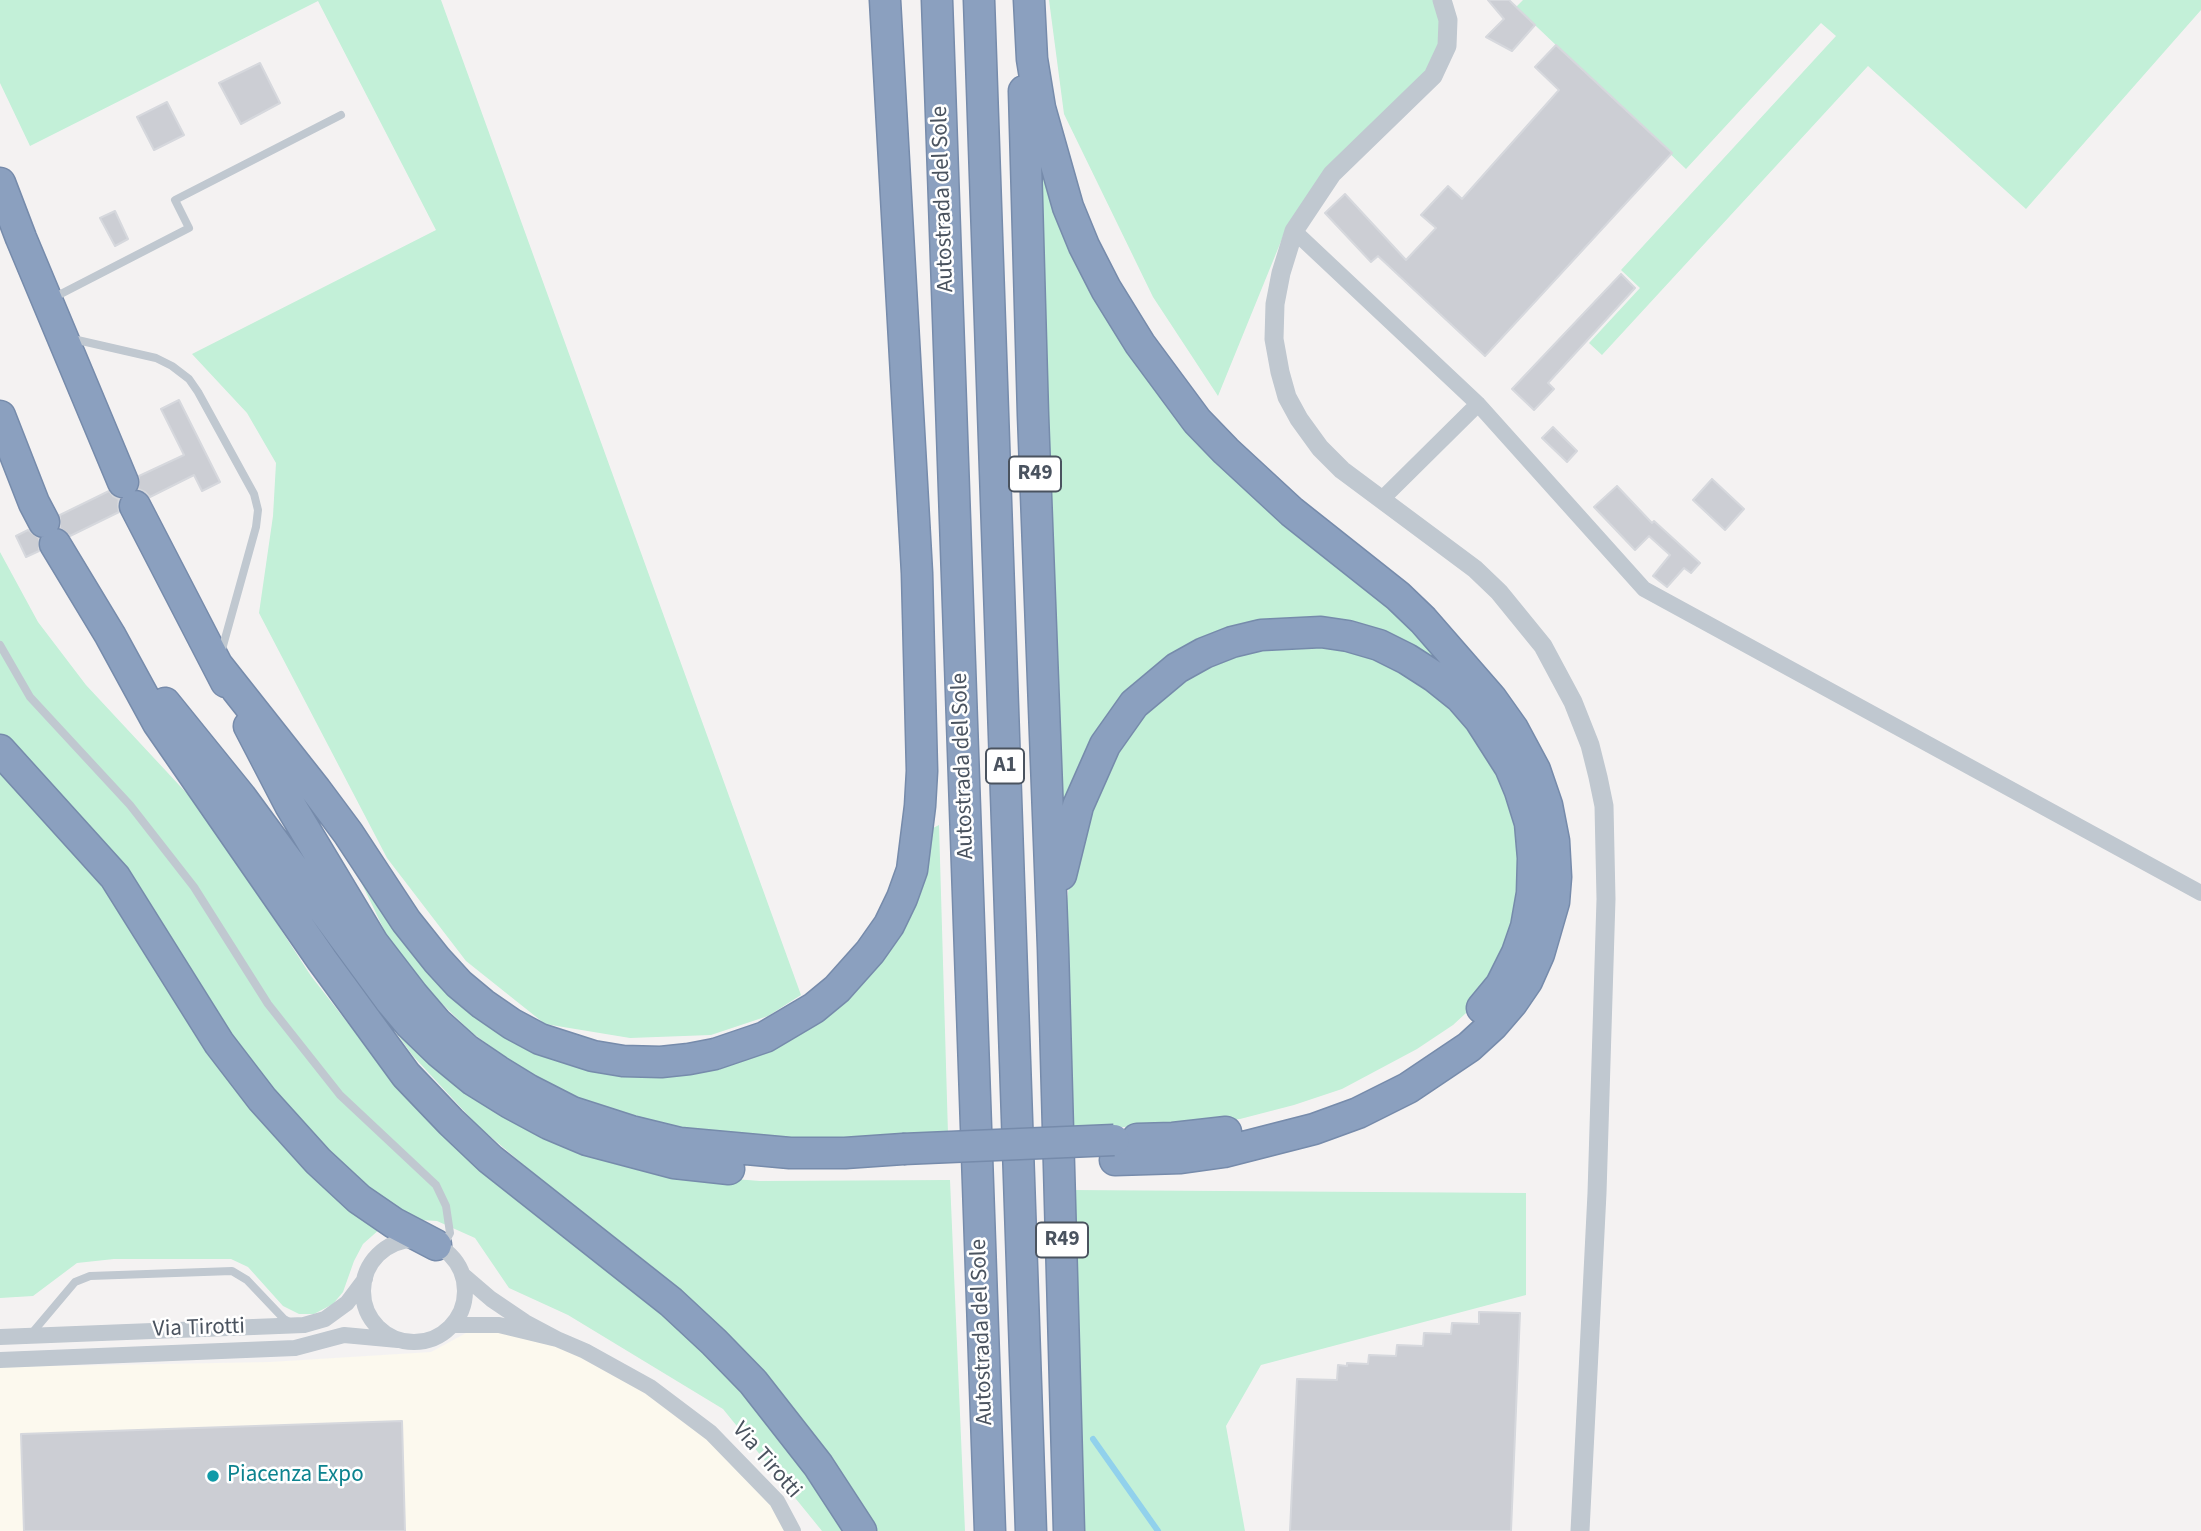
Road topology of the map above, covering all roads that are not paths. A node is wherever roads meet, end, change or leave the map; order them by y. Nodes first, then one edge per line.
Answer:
1 (885, 0) edge
2 (937, 0) edge
3 (979, 0) edge
4 (1022, 0) edge
5 (1029, 0) edge
6 (1442, 0) edge
7 (341, 115) dead end
8 (0, 183) edge
9 (1294, 231) junction
10 (47, 301) junction
11 (62, 336) junction
12 (1478, 404) junction
13 (0, 416) edge
14 (1382, 499) junction
15 (110, 635) junction
16 (0, 645) edge
17 (218, 666) junction
18 (0, 750) edge
19 (2201, 893) edge
20 (1053, 948) junction
21 (1114, 1150) junction
22 (905, 1159) junction
23 (439, 1247) junction
24 (463, 1275) junction
25 (365, 1279) junction
26 (304, 1325) junction
27 (453, 1325) junction
28 (21, 1336) junction
29 (0, 1337) edge
30 (557, 1339) junction
31 (398, 1340) junction
32 (0, 1360) edge
33 (793, 1531) edge
34 (861, 1531) edge
35 (990, 1531) edge
36 (1031, 1531) edge
37 (1069, 1531) edge
38 (1580, 1531) edge

1 - 17 highway
2 - 35 highway, Autostrada del Sole / A1
3 - 36 highway, Autostrada del Sole / A1
4 - 20 highway, R49
5 - 21 highway
6 - 9 street
7 - 10 lane
8 - 10 highway
9 - 12 street
9 - 14 street
10 - 11 highway
11 - 17 highway
11 - 17 lane
12 - 14 street
12 - 19 street
13 - 15 highway
14 - 38 street
15 - 22 highway
15 - 34 highway
16 - 23 lane
17 - 22 highway
18 - 23 highway
20 - 21 highway
20 - 37 highway, R49
21 - 22 highway, bridge
23 - 24 street
23 - 25 street
24 - 27 street
24 - 30 street, Via Tirotti
25 - 26 street, Via Tirotti
25 - 31 street
26 - 28 street, Via Tirotti
26 - 28 lane
27 - 30 street, Via Tirotti
27 - 31 street
28 - 29 street, Via Tirotti
30 - 33 street, Via Tirotti
31 - 32 street, Via Tirotti

